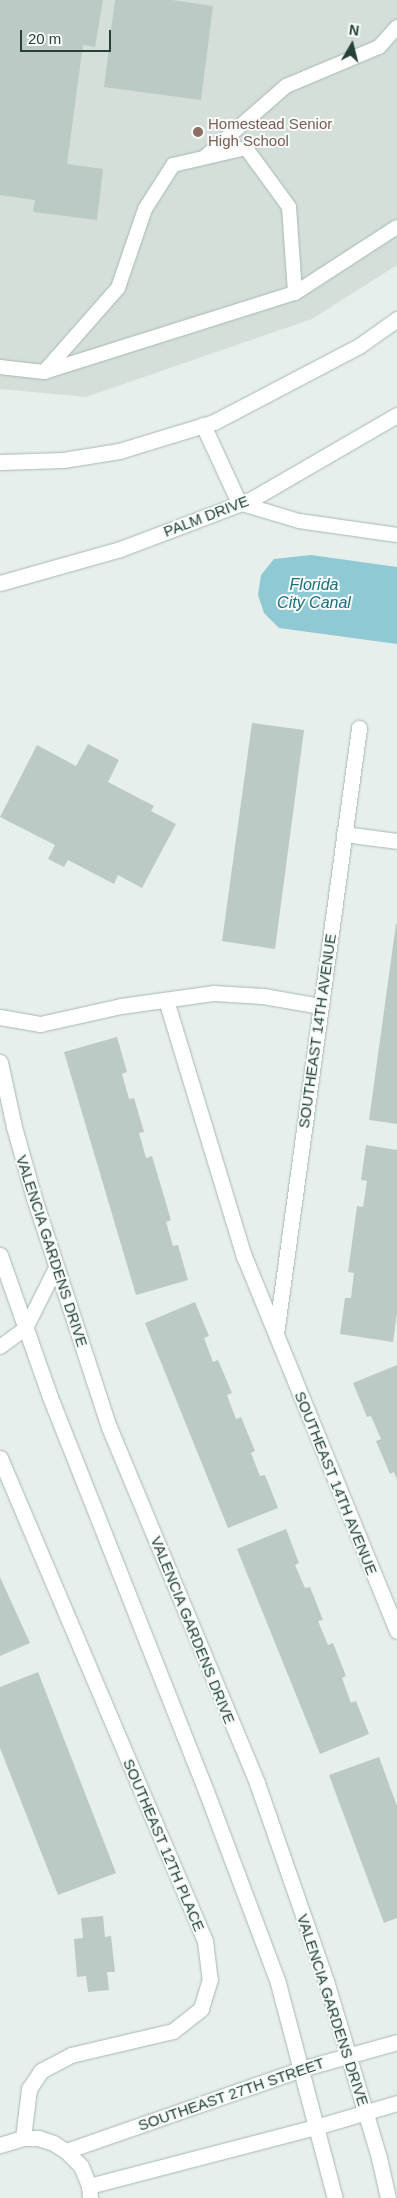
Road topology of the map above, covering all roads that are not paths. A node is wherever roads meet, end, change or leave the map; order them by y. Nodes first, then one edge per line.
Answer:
1 (397, 27) edge
2 (206, 157) junction
3 (397, 226) edge
4 (295, 293) junction
5 (397, 319) edge
6 (0, 367) edge
7 (44, 372) junction
8 (397, 415) edge
9 (203, 425) junction
10 (0, 462) edge
11 (239, 503) junction
12 (397, 535) edge
13 (0, 583) edge
14 (359, 728) dead end
15 (344, 834) junction
16 (397, 841) edge
17 (166, 1000) junction
18 (321, 1006) junction
19 (0, 1017) edge
20 (0, 1062) edge
21 (0, 1255) edge
22 (56, 1268) junction
23 (26, 1328) junction
24 (276, 1334) junction
25 (0, 1347) edge
26 (0, 1458) edge
27 (397, 1632) edge
28 (397, 2042) edge
29 (348, 2055) junction
30 (301, 2069) junction
31 (397, 2103) edge
32 (365, 2112) junction
33 (316, 2127) junction
34 (23, 2138) junction
35 (0, 2145) edge
36 (66, 2151) junction
37 (89, 2192) edge
38 (335, 2198) edge
39 (388, 2198) edge

1 - 2 lane
2 - 4 lane
2 - 7 lane
3 - 4 lane
4 - 7 lane
5 - 9 street
6 - 7 lane
8 - 11 street, PALM DRIVE
9 - 10 street
9 - 11 street
11 - 12 lane
11 - 13 street, PALM DRIVE
14 - 15 street, SOUTHEAST 14TH AVENUE
15 - 16 street
15 - 18 street, SOUTHEAST 14TH AVENUE
17 - 18 street
17 - 19 street
17 - 24 street, SOUTHEAST 14TH AVENUE
18 - 24 street, SOUTHEAST 14TH AVENUE
20 - 22 street, VALENCIA GARDENS DRIVE
21 - 23 street
22 - 23 lane
22 - 29 street, VALENCIA GARDENS DRIVE
23 - 25 lane
23 - 30 street
24 - 27 street, SOUTHEAST 14TH AVENUE
26 - 34 street, SOUTHEAST 12TH PLACE
28 - 29 street, SOUTHEAST 27TH STREET
29 - 30 street, SOUTHEAST 27TH STREET
29 - 32 street, VALENCIA GARDENS DRIVE
30 - 33 street
30 - 36 street, SOUTHEAST 27TH STREET
31 - 32 street
32 - 33 street
32 - 39 street, VALENCIA GARDENS DRIVE
33 - 37 street
33 - 38 street
34 - 35 street
34 - 36 street
36 - 37 street

